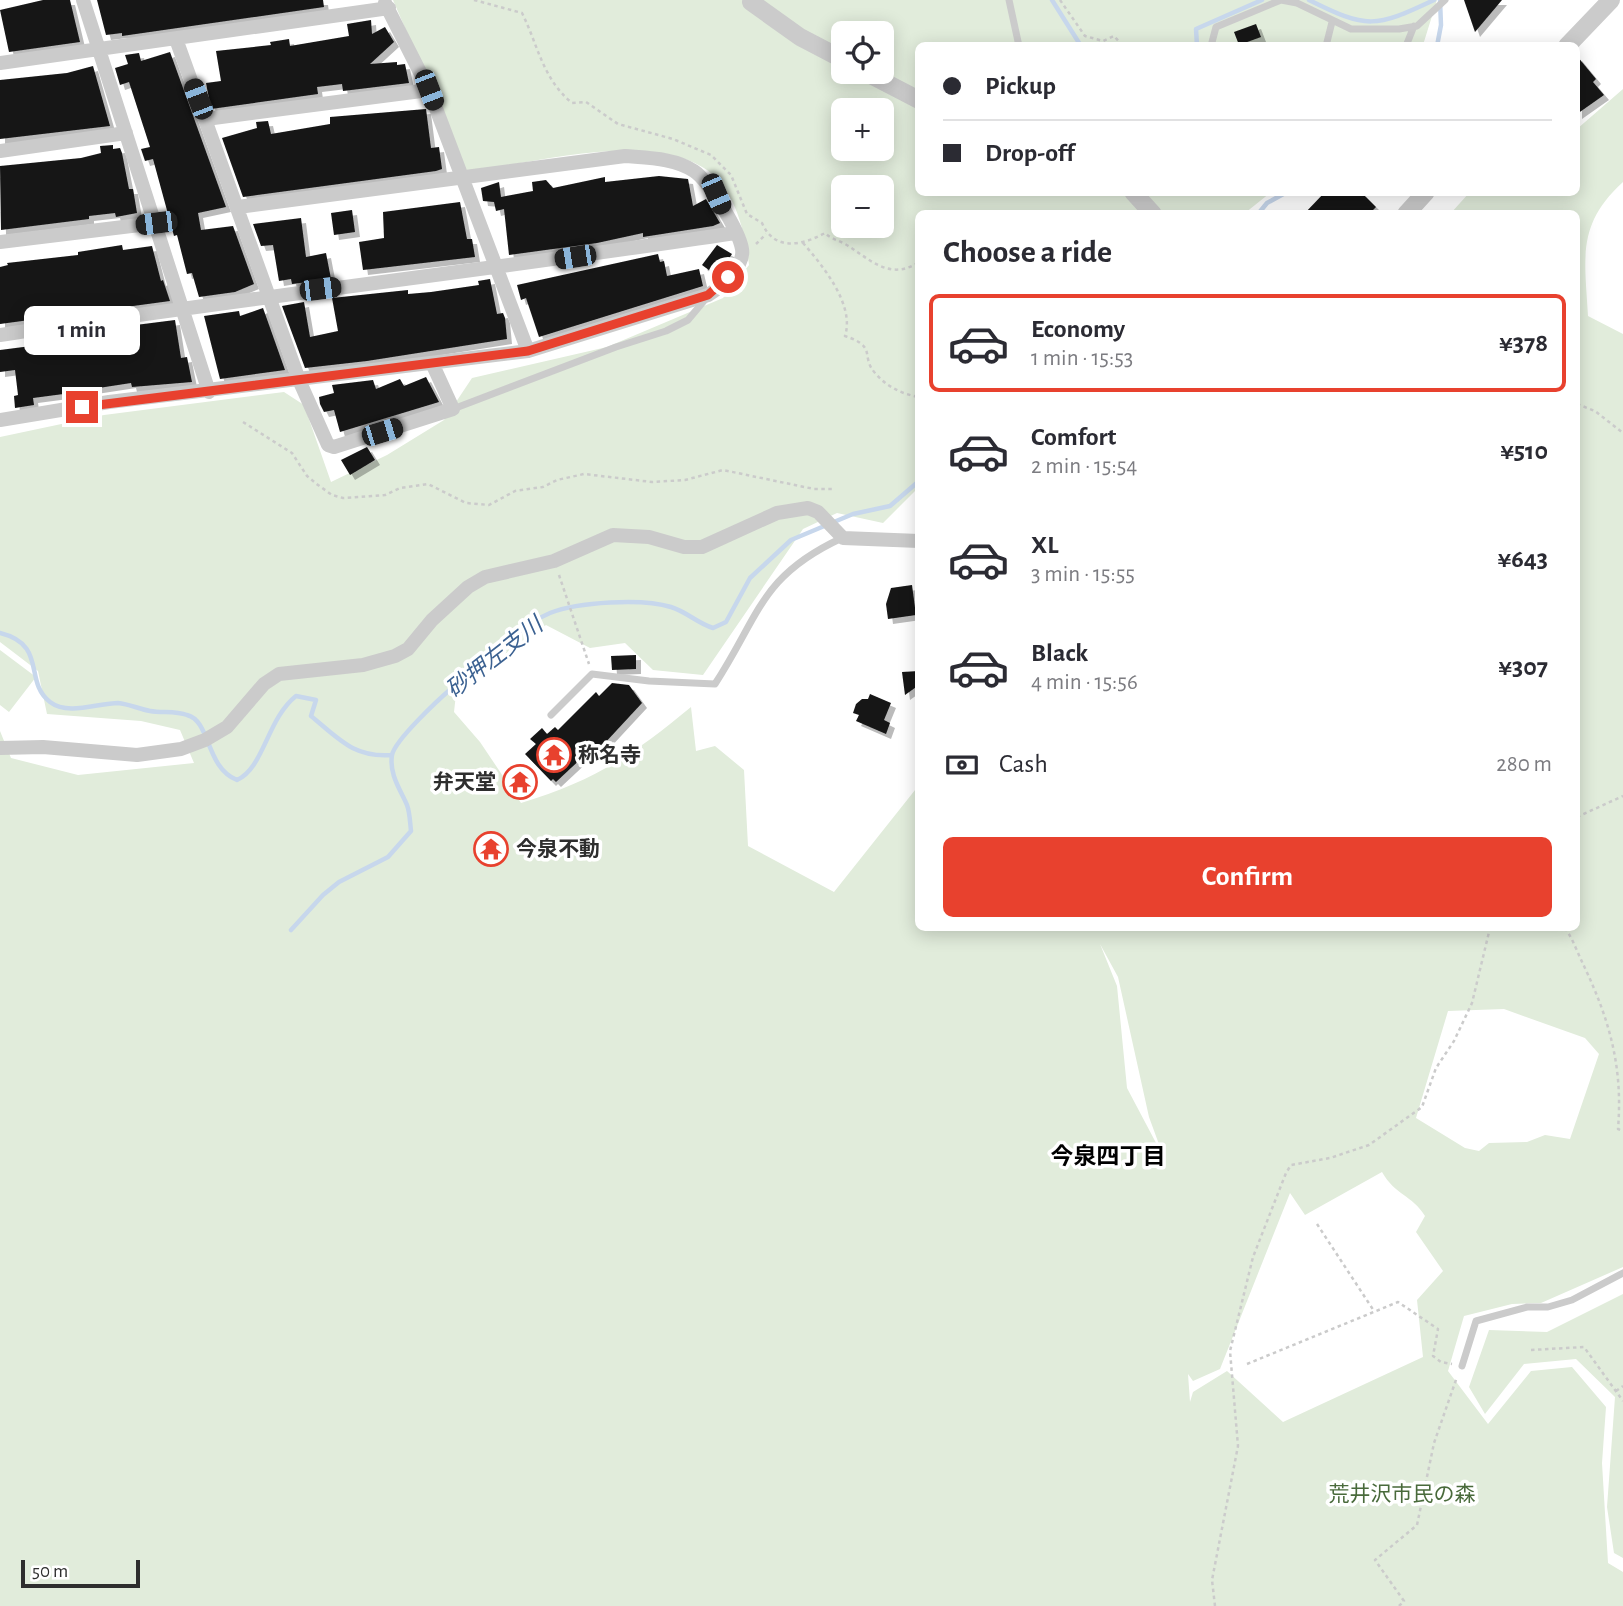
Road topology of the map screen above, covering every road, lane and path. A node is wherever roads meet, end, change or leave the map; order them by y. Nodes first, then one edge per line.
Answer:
1 (83, 0) edge
2 (1009, 0) edge
3 (1060, 0) edge
4 (1445, 0) edge
5 (1611, 0) edge
6 (751, 2) edge
7 (386, 4) edge
8 (1332, 22) junction
9 (1414, 26) junction
10 (176, 40) junction
11 (1018, 42) edge
12 (1119, 42) edge
13 (1212, 42) edge
14 (1326, 42) edge
15 (1408, 42) edge
16 (1571, 42) edge
17 (100, 50) junction
18 (831, 53) edge
19 (0, 63) edge
20 (888, 84) edge
21 (429, 90) junction
22 (915, 98) edge
23 (206, 119) junction
24 (126, 133) junction
25 (0, 151) edge
26 (462, 178) junction
27 (1137, 196) edge
28 (1422, 196) edge
29 (239, 207) junction
30 (1149, 210) edge
31 (1410, 210) edge
32 (156, 223) junction
33 (735, 233) junction
34 (0, 242) edge
35 (803, 243) dead end
36 (495, 269) junction
37 (270, 295) junction
38 (708, 295) junction
39 (182, 307) junction
40 (0, 335) edge
41 (528, 351) junction
42 (432, 363) junction
43 (299, 380) junction
44 (209, 392) junction
45 (915, 396) edge
46 (1580, 405) edge
47 (453, 409) junction
48 (0, 420) edge
49 (243, 422) dead end
50 (1623, 433) edge
51 (835, 489) dead end
52 (843, 538) junction
53 (915, 541) edge
54 (554, 561) junction
55 (592, 674) junction
56 (551, 715) dead end
57 (0, 748) edge
58 (1623, 796) edge
59 (1580, 816) edge
60 (1489, 931) edge
61 (1566, 931) edge
62 (1623, 1131) edge
63 (1317, 1224) dead end
64 (1623, 1273) edge
65 (1374, 1311) junction
66 (1531, 1350) dead end
67 (1247, 1364) dead end
68 (1462, 1366) junction
69 (1623, 1386) edge
70 (1616, 1391) junction
71 (1623, 1401) edge
72 (1215, 1606) edge
73 (1399, 1606) edge

1 - 17 street
2 - 11 lane
3 - 12 path
4 - 9 lane
5 - 16 street
6 - 18 street
7 - 10 street
7 - 21 street
8 - 9 lane
8 - 13 lane
8 - 14 lane
9 - 15 lane
10 - 17 street
10 - 23 street
17 - 19 street
17 - 24 street
20 - 22 street
21 - 23 street
21 - 26 street
23 - 29 street
24 - 25 street
24 - 32 street
26 - 29 street
26 - 33 street
26 - 36 street
27 - 30 street
28 - 31 street
29 - 37 street
32 - 34 street
32 - 39 street
33 - 36 street
33 - 38 street
35 - 45 path
36 - 37 street
36 - 41 street
37 - 39 street
37 - 43 street
38 - 41 street
38 - 47 lane
39 - 40 street
39 - 44 street
41 - 42 street
42 - 43 street
42 - 47 street
43 - 44 street
43 - 47 street
44 - 48 street
46 - 50 path
49 - 51 path
52 - 53 street
52 - 54 street
52 - 55 lane
54 - 55 path
54 - 57 street
55 - 56 lane
58 - 59 path
60 - 72 path
61 - 62 path
63 - 65 path
64 - 68 lane
65 - 67 path
65 - 68 path
66 - 70 path
68 - 73 path
69 - 70 path
70 - 71 path

